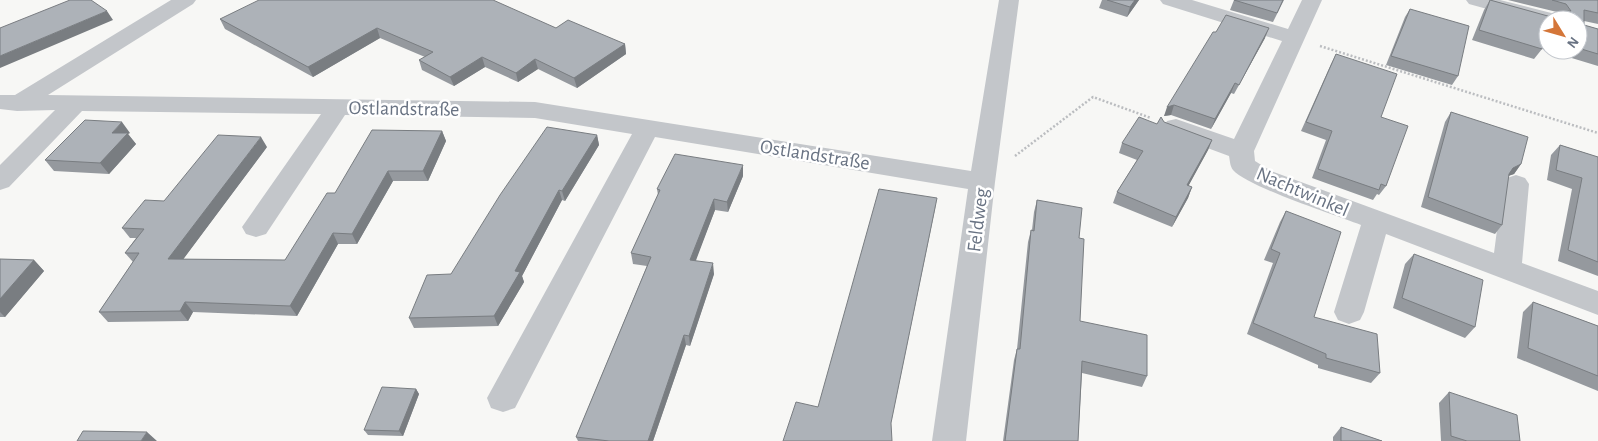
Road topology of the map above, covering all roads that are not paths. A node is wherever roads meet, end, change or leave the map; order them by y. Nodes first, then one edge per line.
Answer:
1 (186, 0) edge
2 (1008, 0) edge
3 (1170, 0) edge
4 (1312, 0) edge
5 (1476, 0) edge
6 (1538, 17) edge
7 (1294, 38) junction
8 (8, 103) edge
9 (75, 104) junction
10 (338, 107) junction
11 (1170, 125) edge
12 (648, 127) junction
13 (1241, 150) junction
14 (0, 181) edge
15 (982, 182) junction
16 (1516, 184) dead end
17 (1376, 221) junction
18 (256, 227) dead end
19 (1507, 270) junction
20 (1598, 303) edge
21 (1349, 312) dead end
22 (503, 398) dead end
23 (949, 441) edge

1 - 8 street, Ostlandstraße
2 - 15 street, Feldweg
3 - 7 street
4 - 7 street, Nachtwinkel
5 - 6 street
7 - 13 street, Nachtwinkel
8 - 9 street, Ostlandstraße
9 - 10 street, Ostlandstraße
9 - 14 street
10 - 12 street, Ostlandstraße
10 - 18 street, Ostlandstraße
11 - 13 street, Nachtwinkel
12 - 15 street, Ostlandstraße
12 - 22 street
13 - 17 street, Nachtwinkel
15 - 23 street, Feldweg
16 - 19 street
17 - 19 street, Nachtwinkel
17 - 21 street
19 - 20 street, Nachtwinkel

